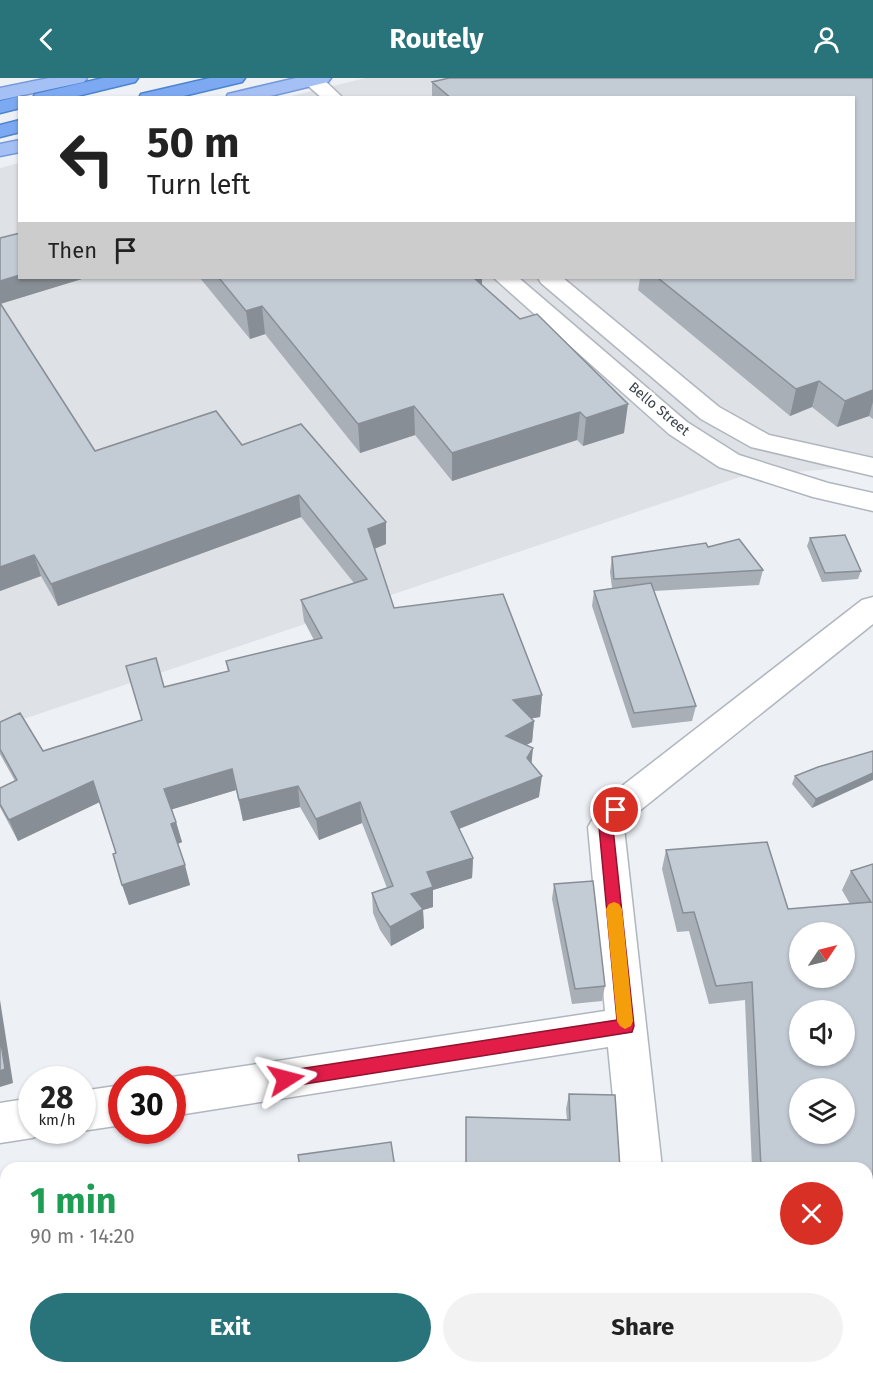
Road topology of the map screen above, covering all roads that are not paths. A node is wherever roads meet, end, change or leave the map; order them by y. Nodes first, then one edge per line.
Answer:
1 (77, 78) edge
2 (128, 78) edge
3 (235, 78) edge
4 (317, 79) edge
5 (294, 92) edge
6 (0, 94) edge
7 (51, 96) edge
8 (157, 96) edge
9 (255, 96) edge
10 (332, 96) edge
11 (18, 102) edge
12 (0, 107) edge
13 (18, 126) edge
14 (0, 131) edge
15 (18, 146) edge
16 (0, 150) edge
17 (507, 279) edge
18 (550, 279) edge
19 (873, 467) edge
20 (873, 502) edge
21 (873, 608) edge
22 (626, 1026) junction
23 (186, 1095) edge
24 (18, 1120) edge
25 (0, 1123) edge
26 (640, 1162) edge

1 - 6 main road
2 - 7 highway
3 - 8 highway
4 - 5 main road
4 - 10 street
5 - 9 main road
11 - 12 highway
13 - 14 highway
15 - 16 main road
17 - 20 street, Bello Street
18 - 19 street, Bello Street
21 - 22 street
22 - 23 street
22 - 26 street
24 - 25 street

